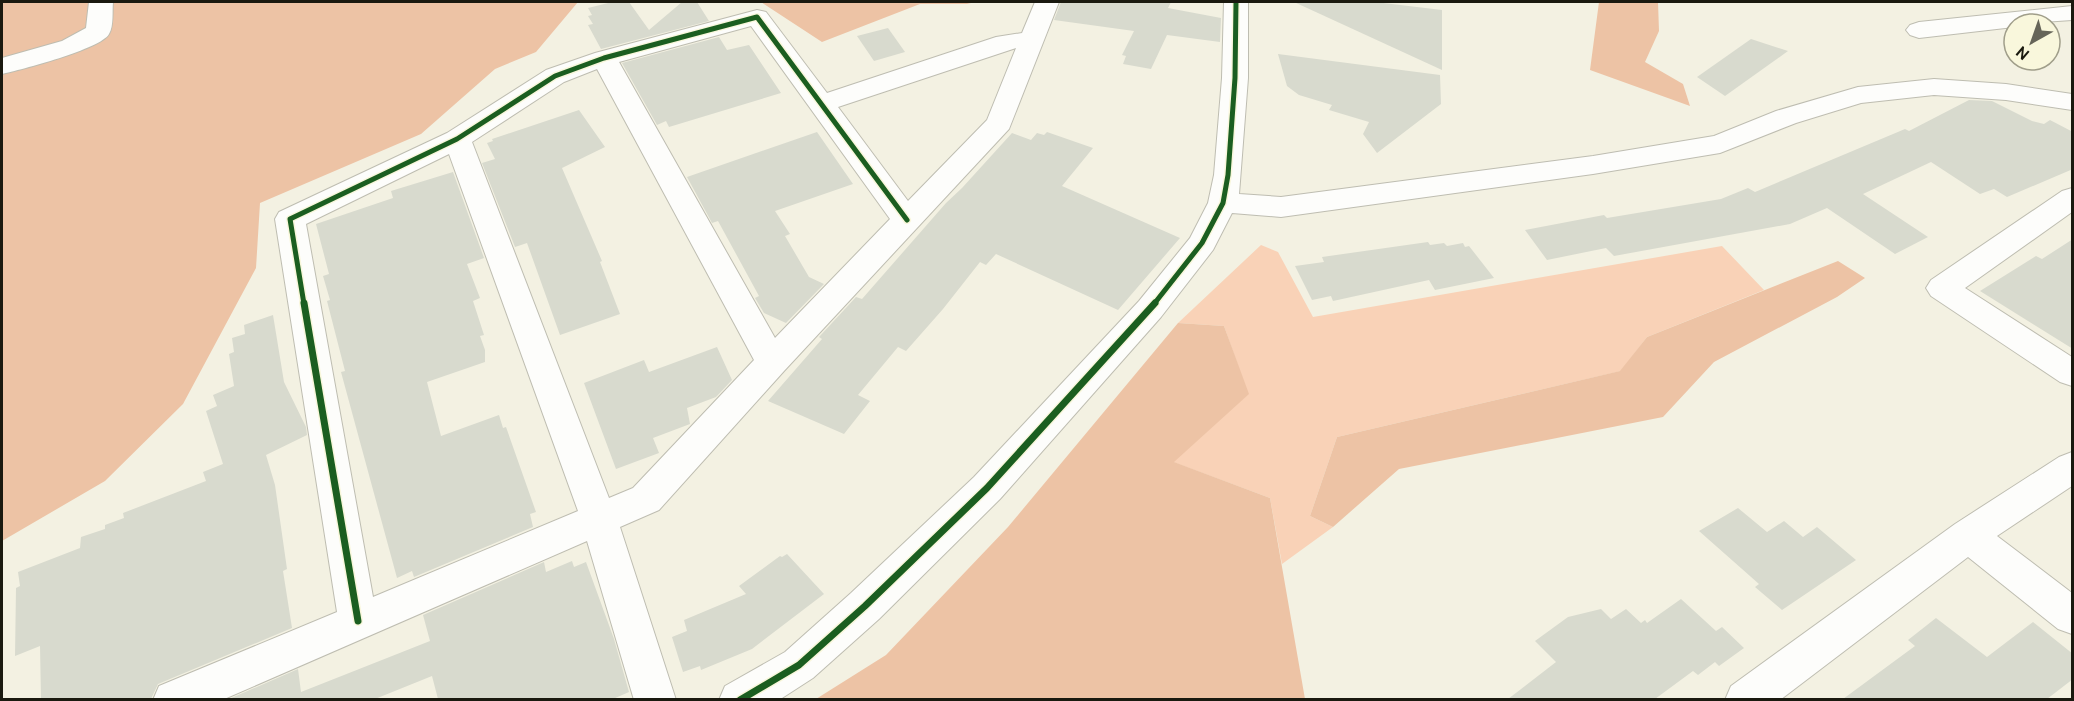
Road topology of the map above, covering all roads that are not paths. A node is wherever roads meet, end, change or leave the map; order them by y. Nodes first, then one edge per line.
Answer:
1 (101, 2) edge
2 (1047, 2) edge
3 (1236, 2) edge
4 (2073, 13) edge
5 (1919, 30) dead end
6 (1033, 39) junction
7 (604, 58) junction
8 (2, 66) edge
9 (2073, 102) edge
10 (821, 104) junction
11 (457, 139) junction
12 (2073, 198) edge
13 (1223, 203) junction
14 (907, 220) junction
15 (772, 362) junction
16 (2073, 374) edge
17 (2073, 467) edge
18 (599, 519) junction
19 (1968, 535) junction
20 (2073, 616) edge
21 (358, 621) junction
22 (174, 699) edge
23 (655, 699) edge
24 (740, 699) edge
25 (1746, 699) edge

1 - 8 street
2 - 6 street
3 - 13 street
4 - 5 street
6 - 10 street
6 - 14 street
7 - 10 street
7 - 11 street
7 - 15 street
9 - 13 street
10 - 14 street
11 - 18 street
11 - 21 street
12 - 16 street
13 - 24 street
14 - 15 street
15 - 18 street
17 - 19 street
18 - 21 street
18 - 23 street
19 - 20 street
19 - 25 street
21 - 22 street

